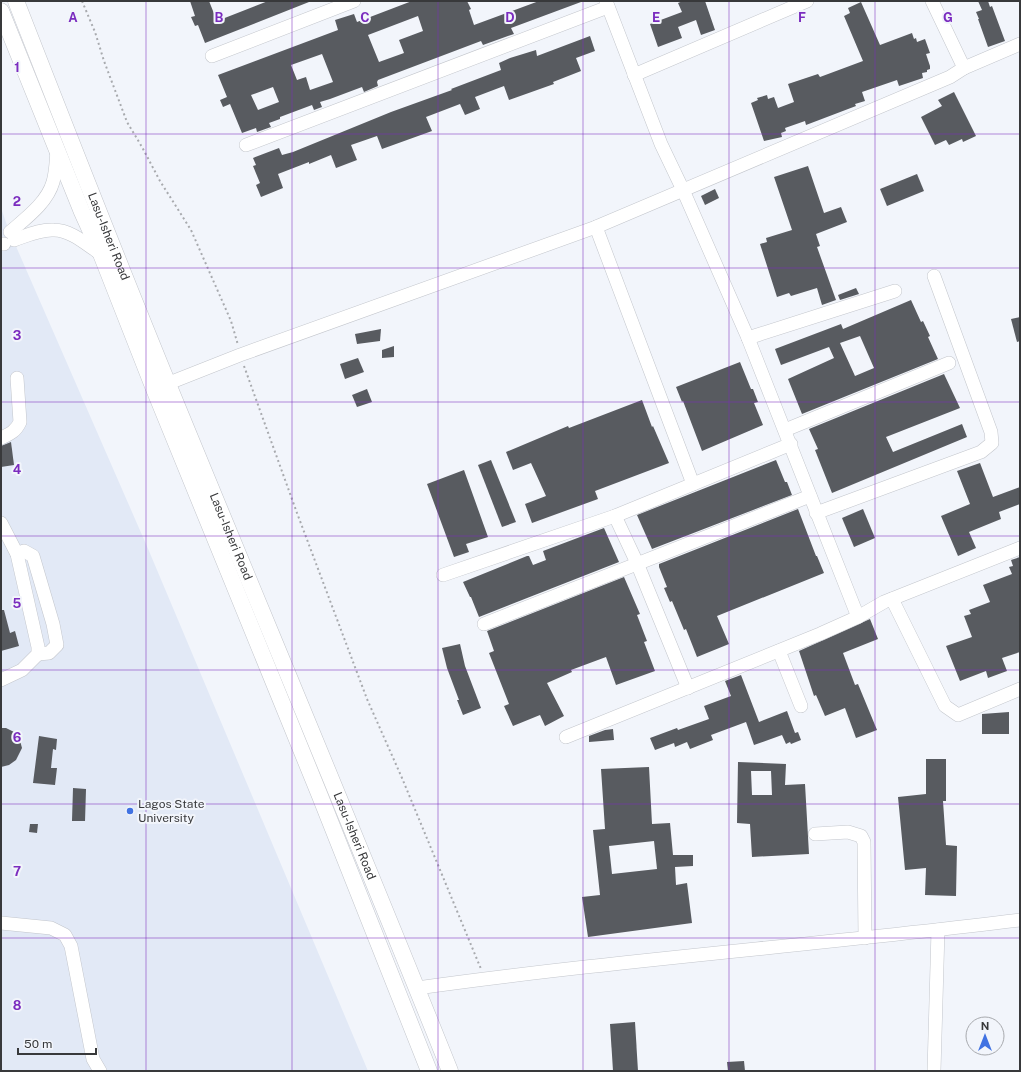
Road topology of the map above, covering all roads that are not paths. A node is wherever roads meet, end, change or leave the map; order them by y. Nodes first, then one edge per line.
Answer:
1 (16, 1) edge
2 (354, 1) edge
3 (807, 1) edge
4 (932, 1) edge
5 (607, 4) edge
6 (1, 11) edge
7 (1020, 44) edge
8 (212, 56) dead end
9 (964, 68) junction
10 (634, 75) junction
11 (246, 145) dead end
12 (57, 151) junction
13 (683, 190) junction
14 (596, 226) junction
15 (7, 240) edge
16 (101, 254) junction
17 (934, 276) dead end
18 (895, 291) dead end
19 (748, 338) junction
20 (949, 363) dead end
21 (17, 378) dead end
22 (161, 386) junction
23 (785, 430) junction
24 (1, 438) edge
25 (791, 444) junction
26 (693, 484) junction
27 (810, 496) junction
28 (816, 513) junction
29 (615, 516) junction
30 (1, 523) edge
31 (1020, 548) edge
32 (16, 554) junction
33 (637, 563) junction
34 (443, 575) dead end
35 (892, 599) junction
36 (858, 617) junction
37 (484, 624) dead end
38 (779, 651) junction
39 (38, 654) junction
40 (1, 680) edge
41 (688, 688) junction
42 (1020, 689) edge
43 (801, 706) dead end
44 (566, 737) dead end
45 (815, 834) dead end
46 (1020, 920) edge
47 (1, 923) edge
48 (938, 930) junction
49 (865, 938) junction
50 (417, 988) junction
51 (100, 1071) edge
52 (429, 1071) edge
53 (450, 1071) edge
54 (934, 1071) edge

1 - 22 main road, Lasu-Isheri Road
2 - 8 street
3 - 10 street
4 - 9 street
5 - 10 street
5 - 11 street
6 - 12 main road, Lasu-Isheri Road
7 - 9 street
9 - 13 street
10 - 13 street
12 - 15 street
12 - 16 main road, Lasu-Isheri Road
13 - 14 street
13 - 19 street
14 - 22 street
14 - 26 street
15 - 16 street
16 - 22 main road, Lasu-Isheri Road
17 - 28 street
18 - 19 street
19 - 23 street
20 - 23 street
21 - 24 street
22 - 50 main road, Lasu-Isheri Road
22 - 52 main road, Lasu-Isheri Road
23 - 25 street
25 - 26 street
25 - 27 street
26 - 29 street
27 - 28 street
27 - 33 street
28 - 36 street
29 - 33 street
29 - 34 street
30 - 32 street
31 - 35 street
32 - 39 street
32 - 39 street
33 - 37 street
33 - 41 street
35 - 36 street
35 - 42 street
36 - 38 street
38 - 41 street
38 - 43 street
39 - 40 street
41 - 44 street
45 - 49 street
46 - 48 street
47 - 51 street
48 - 49 street
48 - 54 street
49 - 50 street
50 - 53 main road, Lasu-Isheri Road

